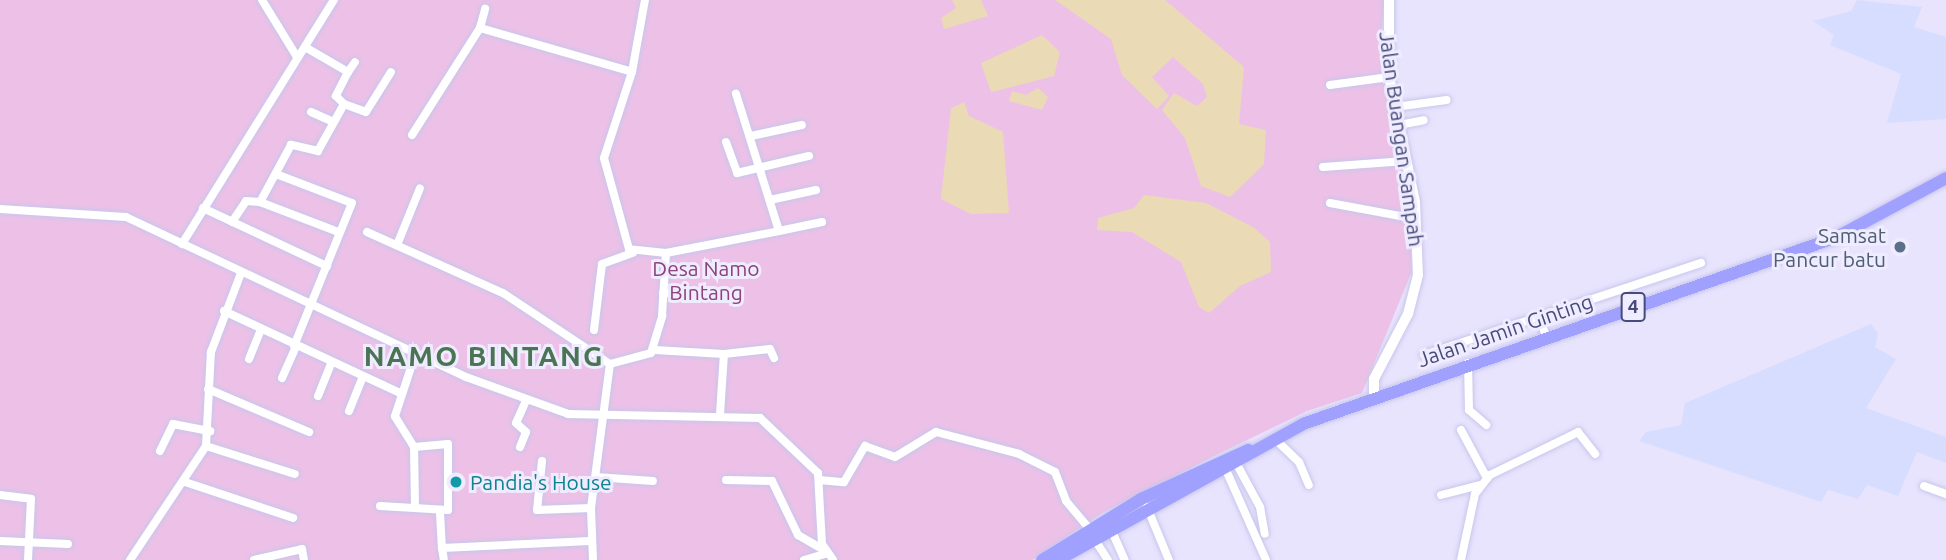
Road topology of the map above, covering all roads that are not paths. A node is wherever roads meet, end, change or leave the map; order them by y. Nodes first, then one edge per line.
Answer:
1 (262, 0) edge
2 (334, 0) edge
3 (645, 0) edge
4 (1390, 0) edge
5 (485, 9) dead end
6 (480, 28) junction
7 (304, 47) junction
8 (297, 57) junction
9 (355, 62) dead end
10 (348, 72) junction
11 (391, 72) dead end
12 (632, 72) junction
13 (1389, 77) junction
14 (1330, 85) dead end
15 (736, 94) dead end
16 (1447, 100) dead end
17 (344, 104) junction
18 (1395, 107) junction
19 (311, 112) dead end
20 (1424, 120) dead end
21 (333, 122) junction
22 (802, 125) dead end
23 (1399, 125) junction
24 (412, 135) dead end
25 (751, 136) junction
26 (726, 142) dead end
27 (809, 156) dead end
28 (1406, 160) junction
29 (761, 166) junction
30 (1323, 167) dead end
31 (276, 174) junction
32 (1946, 178) edge
33 (419, 188) dead end
34 (816, 190) dead end
35 (770, 200) junction
36 (260, 202) junction
37 (1330, 203) dead end
38 (203, 208) junction
39 (0, 209) edge
40 (1416, 219) junction
41 (232, 222) junction
42 (822, 222) dead end
43 (779, 231) junction
44 (338, 232) junction
45 (367, 232) dead end
46 (388, 242) junction
47 (183, 244) junction
48 (397, 246) junction
49 (383, 251) dead end
50 (633, 253) junction
51 (666, 253) junction
52 (1701, 263) dead end
53 (327, 266) junction
54 (242, 273) junction
55 (663, 293) junction
56 (698, 294) dead end
57 (312, 305) junction
58 (224, 311) junction
59 (1540, 319) junction
60 (261, 330) junction
61 (594, 330) dead end
62 (1546, 335) junction
63 (295, 346) junction
64 (654, 350) junction
65 (416, 352) junction
66 (724, 354) junction
67 (1424, 355) dead end
68 (774, 358) dead end
69 (249, 359) dead end
70 (1468, 363) junction
71 (331, 364) junction
72 (610, 364) junction
73 (363, 377) junction
74 (282, 378) dead end
75 (208, 389) junction
76 (400, 393) junction
77 (1374, 395) junction
78 (318, 396) dead end
79 (526, 401) junction
80 (349, 411) dead end
81 (720, 414) junction
82 (603, 419) junction
83 (1486, 425) dead end
84 (1461, 430) dead end
85 (210, 431) junction
86 (309, 432) dead end
87 (1274, 441) junction
88 (206, 446) junction
89 (414, 447) junction
90 (520, 447) dead end
91 (160, 450) dead end
92 (1595, 454) dead end
93 (542, 461) dead end
94 (1232, 463) junction
95 (295, 474) dead end
96 (596, 477) junction
97 (726, 480) dead end
98 (819, 480) junction
99 (653, 481) dead end
100 (185, 482) junction
101 (1483, 482) junction
102 (1309, 485) dead end
103 (1924, 486) dead end
104 (1946, 494) edge
105 (0, 495) edge
106 (1441, 495) dead end
107 (380, 506) dead end
108 (1147, 507) junction
109 (415, 508) junction
110 (591, 508) junction
111 (439, 512) junction
112 (293, 518) dead end
113 (1110, 527) junction
114 (1091, 532) junction
115 (1265, 534) dead end
116 (0, 541) edge
117 (590, 541) junction
118 (29, 543) junction
119 (68, 544) dead end
120 (442, 548) junction
121 (824, 552) junction
122 (28, 560) edge
123 (130, 560) edge
124 (254, 560) edge
125 (304, 560) edge
126 (444, 560) edge
127 (593, 560) edge
128 (804, 560) edge
129 (833, 560) edge
130 (1042, 560) edge
131 (1058, 560) edge
132 (1108, 560) edge
133 (1125, 560) edge
134 (1169, 560) edge
135 (1266, 560) edge
136 (1461, 560) edge

1 - 8 street
2 - 7 street
3 - 12 street
4 - 13 street, Jalan Buangan Sampah
5 - 6 street
6 - 12 street
6 - 24 street
7 - 8 street
7 - 10 street
8 - 38 street
9 - 10 street
10 - 17 street
11 - 17 street
12 - 50 street
13 - 14 street
13 - 18 street, Jalan Buangan Sampah
15 - 25 street
16 - 18 street
17 - 21 street
18 - 23 street, Jalan Buangan Sampah
19 - 21 street
20 - 23 street
21 - 31 street
22 - 25 street
23 - 28 street, Jalan Buangan Sampah
25 - 29 street
26 - 29 street
27 - 29 street
28 - 30 street
28 - 40 street, Jalan Buangan Sampah
29 - 35 street
31 - 36 street
31 - 44 street
32 - 62 highway, Jalan Jamin Ginting / 4
33 - 48 street
34 - 35 street
35 - 43 street
36 - 41 street
36 - 44 street
37 - 40 street
38 - 41 street
38 - 47 street
39 - 47 street
40 - 77 street, Jalan Buangan Sampah
41 - 53 street
42 - 43 street
43 - 51 street
44 - 53 street
45 - 46 street
46 - 48 street
46 - 49 street
47 - 54 street
48 - 72 street
50 - 51 street
50 - 61 street
51 - 55 street
52 - 59 street
53 - 57 street
54 - 57 street
54 - 58 street
55 - 56 street
55 - 64 street
57 - 63 street
57 - 65 street
58 - 60 street
58 - 75 street
59 - 62 street
59 - 67 street
60 - 63 street
60 - 69 street
62 - 70 highway, Jalan Jamin Ginting / 4
63 - 71 street
63 - 74 street
64 - 66 street
64 - 72 street
65 - 76 street
65 - 79 street
66 - 68 street
66 - 81 street
70 - 77 highway, Jalan Jamin Ginting / 4
70 - 83 street
71 - 73 street
71 - 78 street
72 - 82 street
73 - 76 street
73 - 80 street
75 - 85 street
75 - 86 street
76 - 89 street
77 - 87 highway, Jalan Jamin Ginting / 4
79 - 82 street
79 - 90 street
81 - 82 street
81 - 98 street
82 - 96 street
84 - 101 street
85 - 88 street
85 - 91 street
87 - 94 highway, Jalan Jamin Ginting / 4
87 - 102 street
88 - 95 street
88 - 100 street
89 - 109 street
89 - 111 street
92 - 101 street
93 - 110 street
94 - 108 highway, Jalan Jamin Ginting / 4
94 - 114 highway, Jalan Jamin Ginting / 4
94 - 115 street
94 - 135 street
96 - 99 street
96 - 110 street
97 - 121 street
98 - 114 street
98 - 121 street
100 - 112 street
100 - 123 street
101 - 106 street
101 - 136 street
103 - 104 street
105 - 118 street
107 - 109 street
108 - 113 highway, Jalan Jamin Ginting / 4
108 - 134 street
109 - 111 street
110 - 117 street
111 - 120 street
113 - 114 highway, Jalan Jamin Ginting / 4
113 - 133 street
114 - 130 highway, Jalan Jamin Ginting / 4
114 - 131 highway, Jalan Jamin Ginting / 4
114 - 132 street
116 - 118 street
117 - 120 street
117 - 127 street
118 - 119 street
118 - 122 street
120 - 126 street
121 - 128 street
121 - 129 street
124 - 125 street

